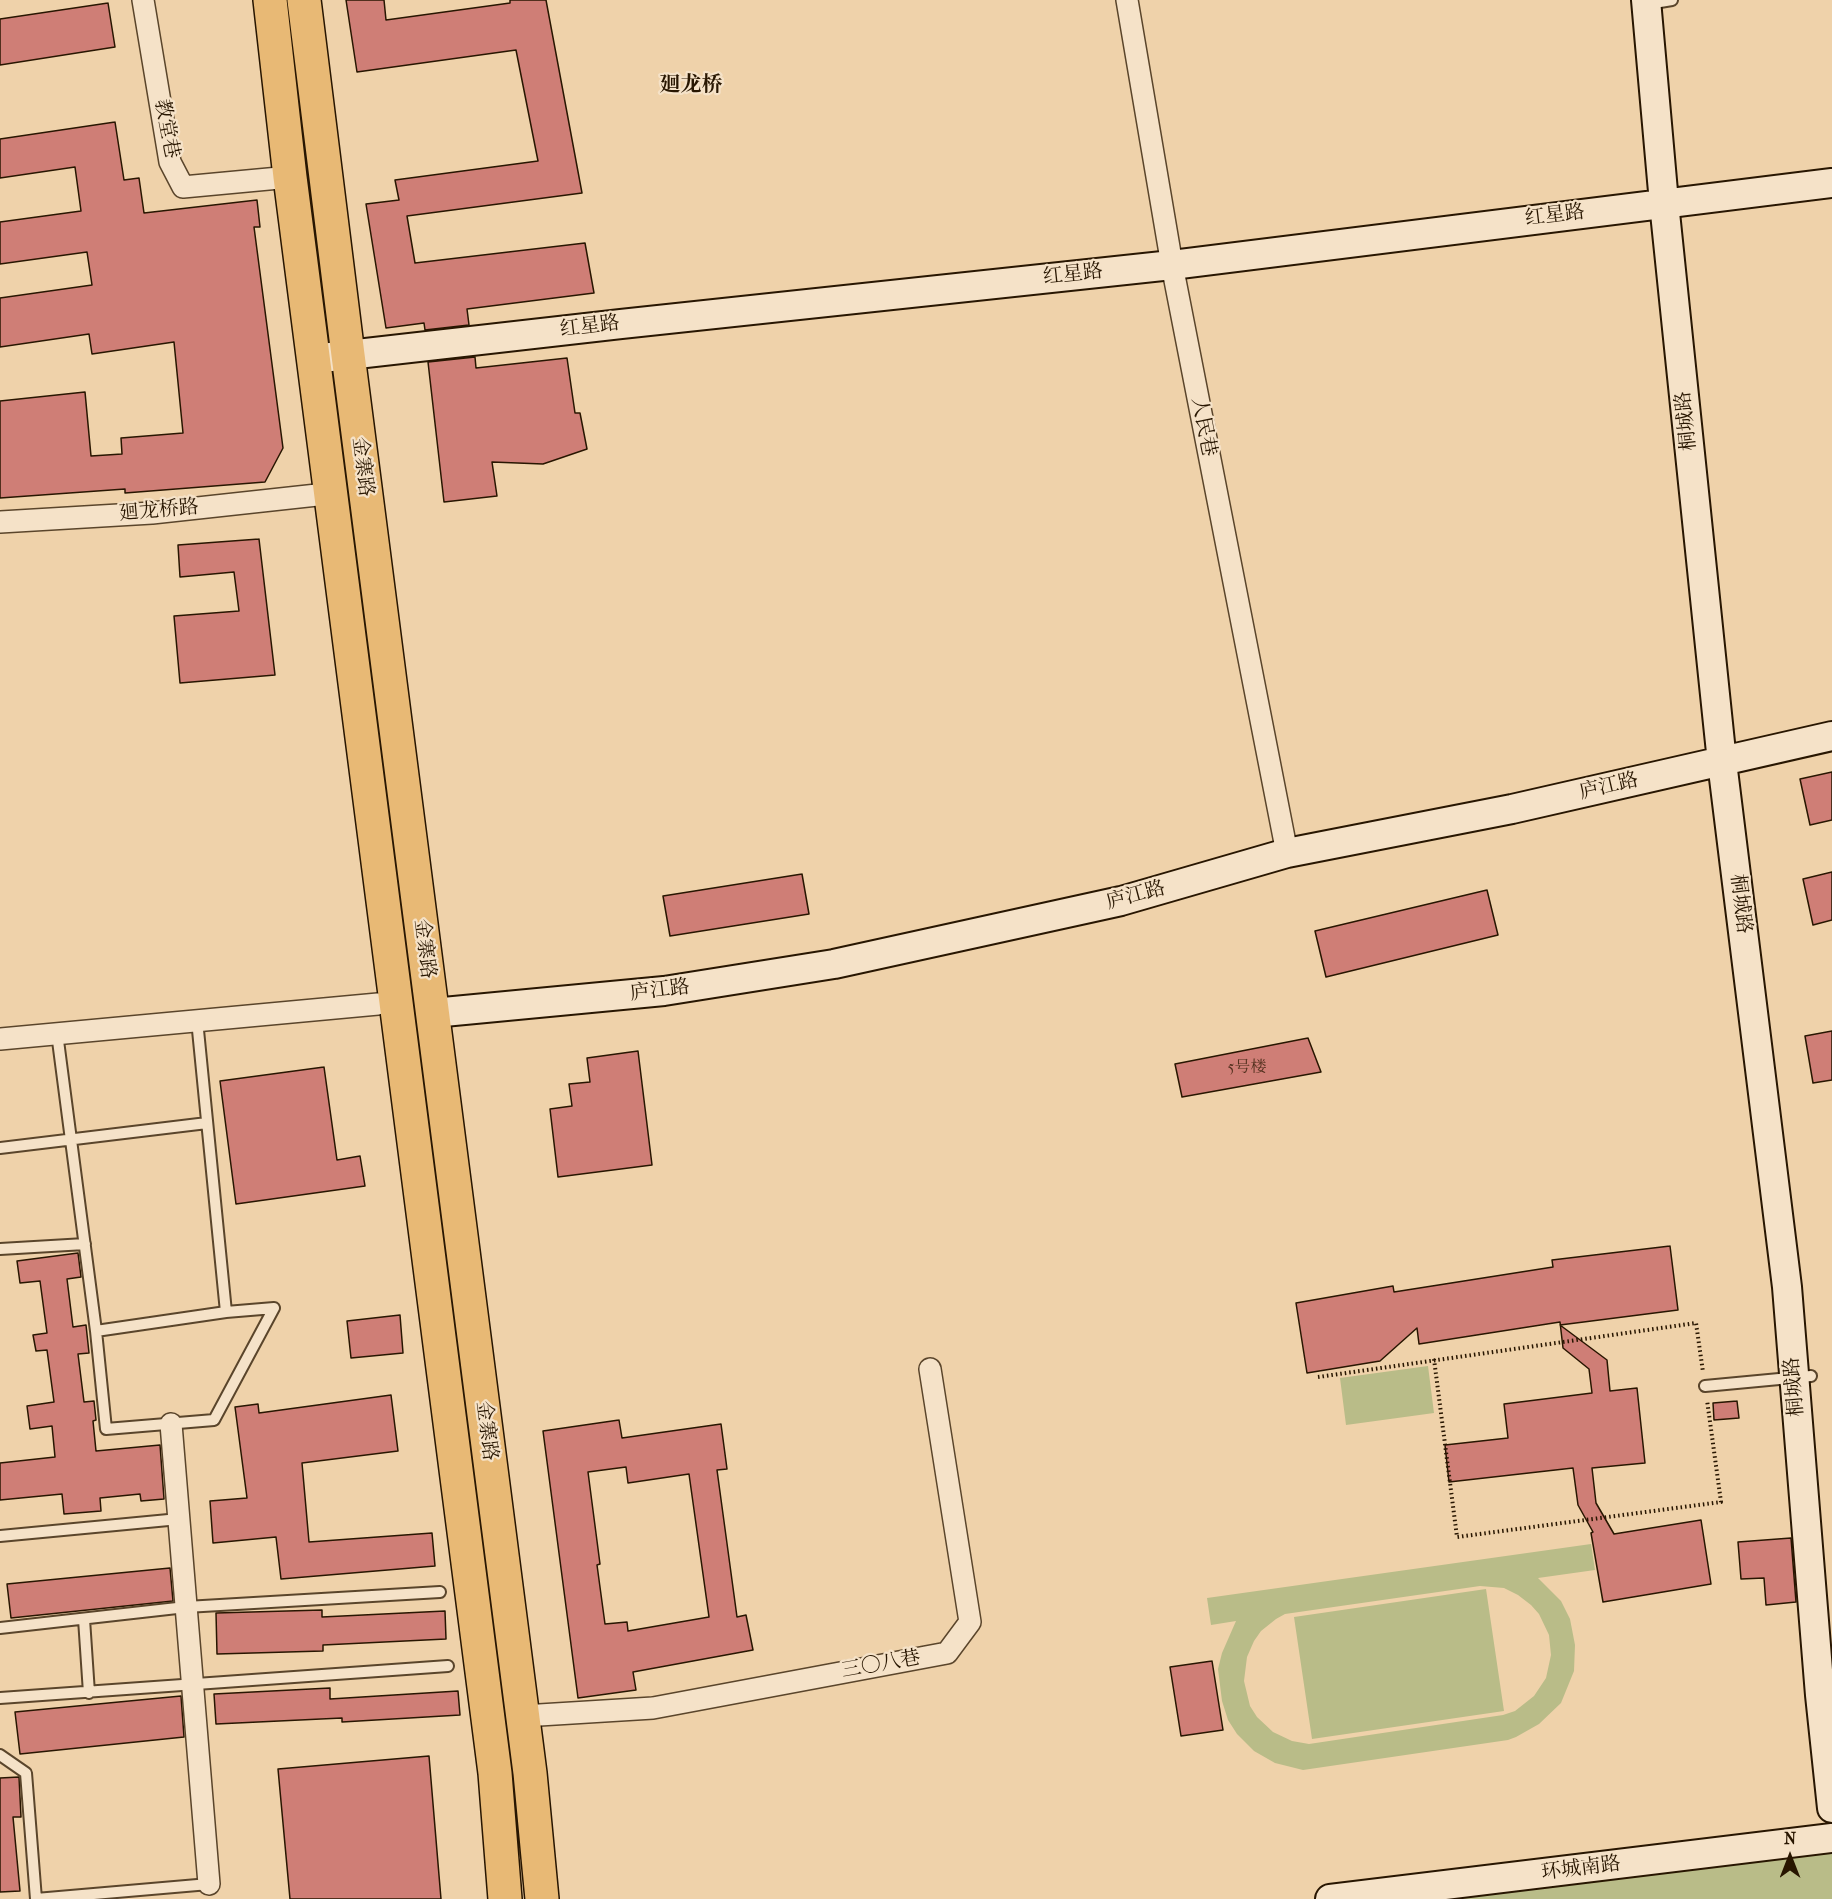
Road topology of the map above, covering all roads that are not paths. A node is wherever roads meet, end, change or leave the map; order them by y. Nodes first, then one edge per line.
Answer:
1 (143, 0) edge
2 (270, 0) edge
3 (304, 0) edge
4 (1126, 0) edge
5 (1659, 0) edge
6 (290, 177) junction
7 (1832, 183) edge
8 (1672, 202) junction
9 (1172, 265) junction
10 (348, 355) junction
11 (313, 359) junction
12 (317, 495) dead end
13 (0, 522) edge
14 (1832, 736) edge
15 (1729, 761) junction
16 (1287, 853) junction
17 (378, 1004) dead end
18 (433, 1013) junction
19 (197, 1020) junction
20 (57, 1033) junction
21 (0, 1039) edge
22 (207, 1123) junction
23 (71, 1140) junction
24 (0, 1148) edge
25 (85, 1244) junction
26 (0, 1249) edge
27 (226, 1312) junction
28 (96, 1331) junction
29 (930, 1369) dead end
30 (1803, 1376) junction
31 (1705, 1386) road end
32 (171, 1424) junction
33 (179, 1519) junction
34 (0, 1536) edge
35 (440, 1592) dead end
36 (186, 1607) junction
37 (84, 1618) junction
38 (0, 1628) edge
39 (1832, 1658) edge
40 (448, 1666) dead end
41 (193, 1683) junction
42 (89, 1693) junction
43 (0, 1698) edge
44 (523, 1716) junction
45 (0, 1755) edge
46 (1832, 1808) edge
47 (1832, 1838) edge
48 (209, 1884) joint
49 (505, 1899) edge
50 (542, 1899) edge
51 (1330, 1899) edge

1 - 6 street, 教堂巷
2 - 6 main road, 金寨路
3 - 10 main road, 金寨路
4 - 9 street, 人民巷
5 - 8 street, 桐城路
6 - 11 main road, 金寨路
7 - 8 street, 红星路
8 - 9 street, 红星路
8 - 15 street, 桐城路
9 - 10 street, 红星路
9 - 16 street, 人民巷
10 - 11 street, 红星路
10 - 18 main road, 金寨路
11 - 49 main road, 金寨路
12 - 13 street, 廻龙桥路
14 - 15 street, 庐江路
15 - 16 street, 庐江路
15 - 30 street, 桐城路
16 - 18 street, 庐江路
17 - 19 street
18 - 44 main road, 金寨路
19 - 20 street
19 - 22 lane
20 - 21 street
20 - 23 lane
22 - 23 lane
22 - 27 lane
23 - 24 lane
23 - 25 lane
25 - 26 lane
25 - 28 lane
27 - 28 lane
27 - 32 lane
28 - 32 lane
29 - 44 street, 三〇八巷
30 - 31 lane
30 - 39 street, 桐城路
30 - 46 street, 桐城路
32 - 33 street
33 - 34 lane
33 - 36 street
35 - 36 lane
36 - 37 lane
36 - 41 street
37 - 38 lane
37 - 42 lane
40 - 41 lane
41 - 42 lane
41 - 48 street
42 - 43 lane
44 - 50 main road, 金寨路
45 - 48 lane
47 - 51 street, 环城南路

